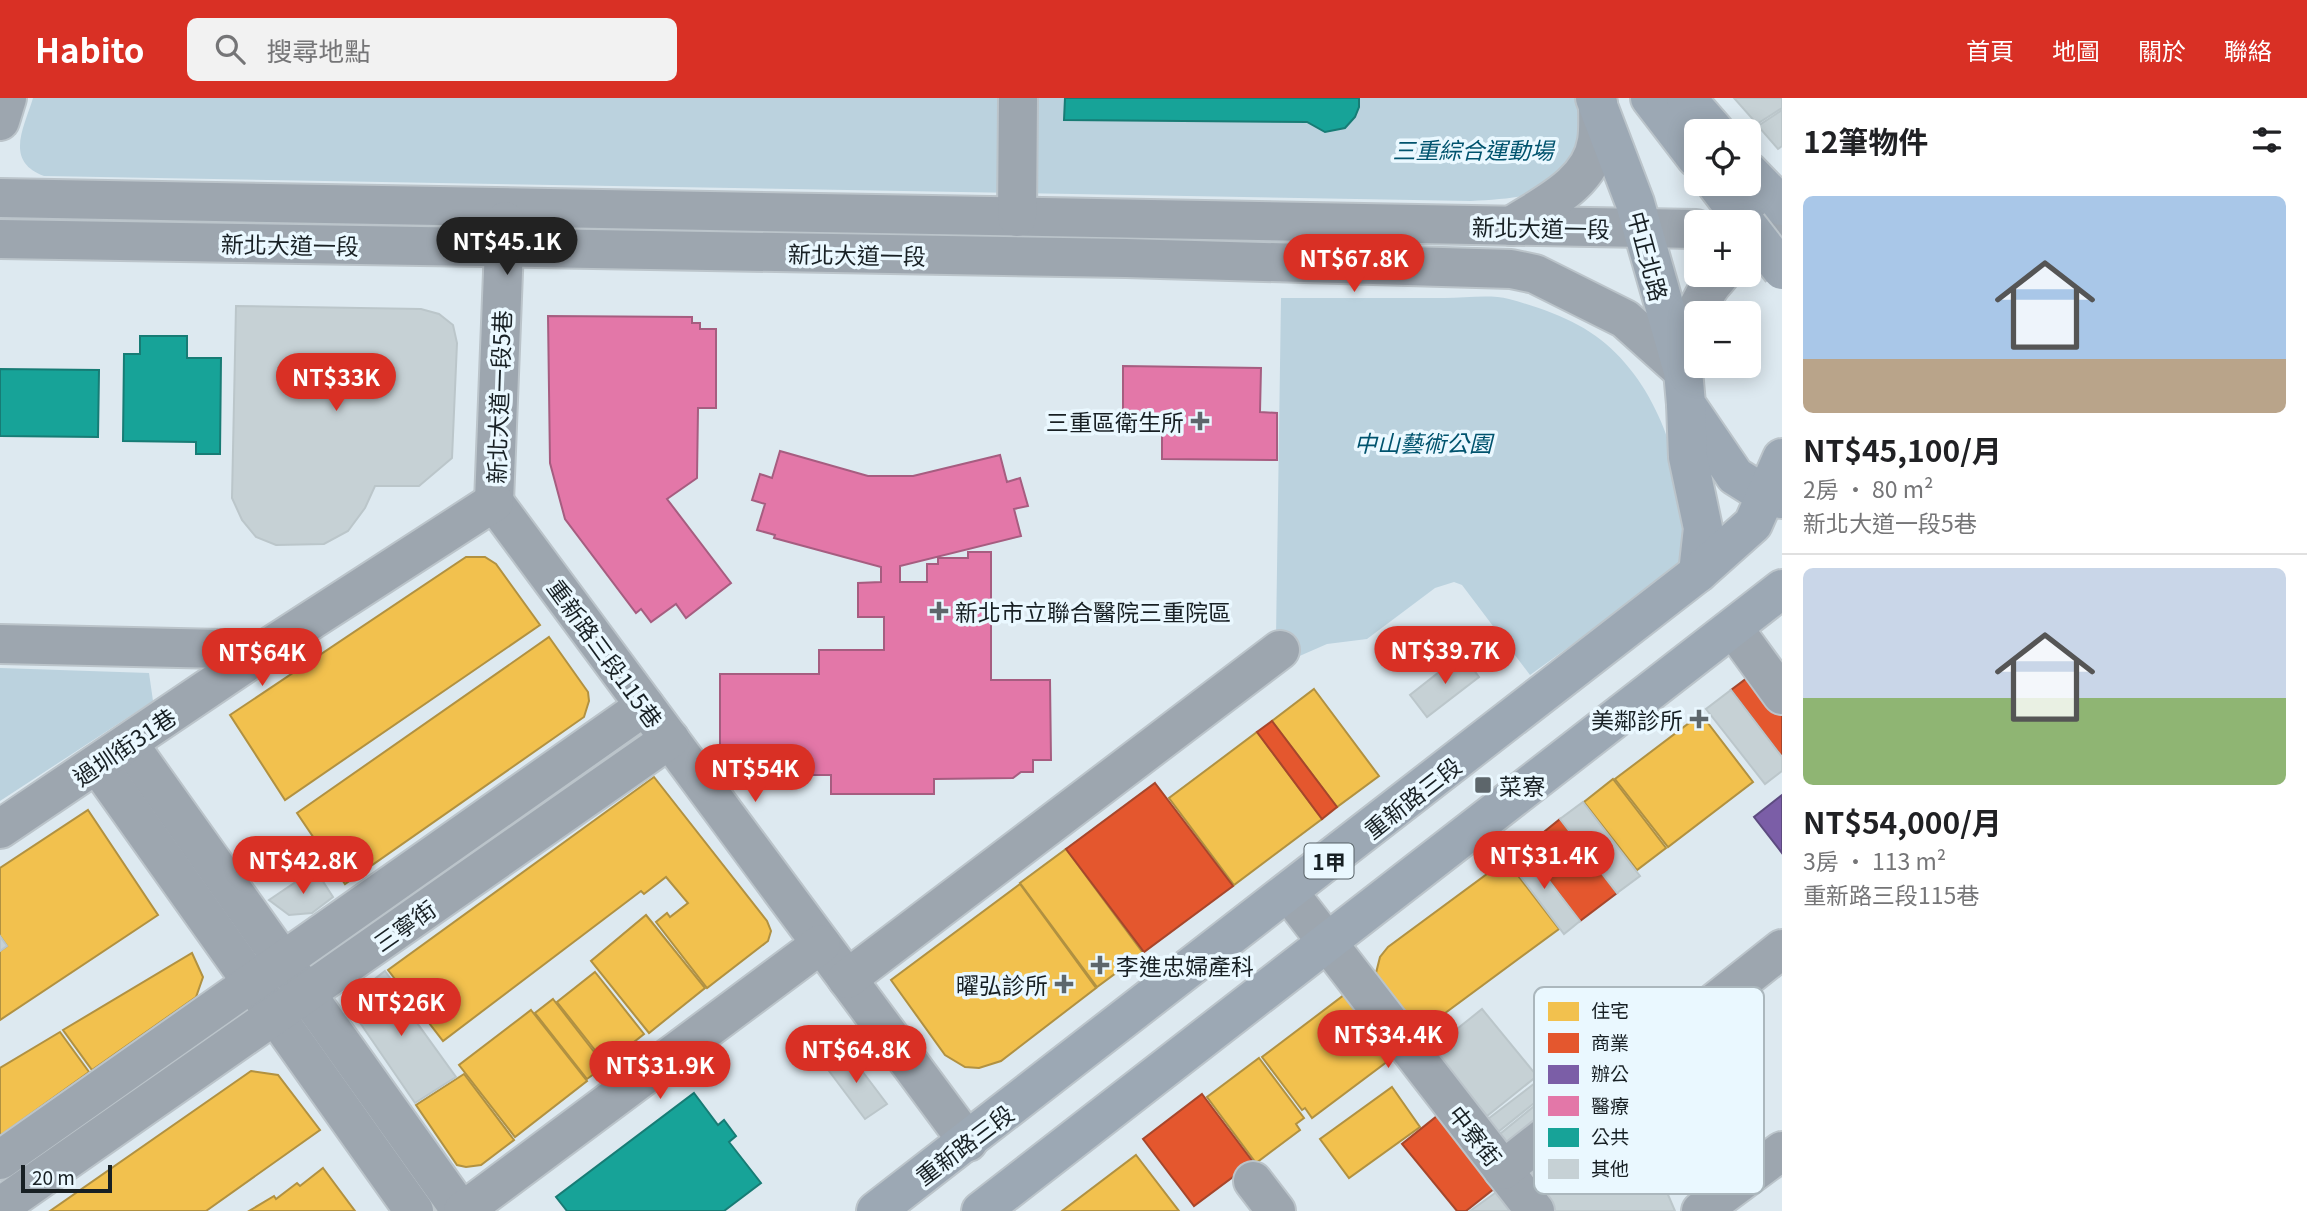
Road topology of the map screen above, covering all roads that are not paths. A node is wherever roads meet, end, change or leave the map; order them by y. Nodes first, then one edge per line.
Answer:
1 (7, 98) edge
2 (1018, 98) edge
3 (1650, 98) edge
4 (1686, 98) edge
5 (1597, 101) edge
6 (1704, 119) edge
7 (0, 121) edge
8 (1684, 142) edge
9 (1761, 184) edge
10 (1725, 196) edge
11 (0, 198) edge
12 (1782, 206) edge
13 (505, 208) junction
14 (1736, 210) edge
15 (1017, 217) junction
16 (1511, 226) junction
17 (1761, 226) edge
18 (1782, 227) edge
19 (1643, 229) junction
20 (1684, 229) edge
21 (1782, 234) edge
22 (0, 239) edge
23 (1761, 243) edge
24 (1761, 244) edge
25 (504, 247) junction
26 (1782, 270) edge
27 (1708, 287) edge
28 (1685, 387) junction
29 (1782, 458) edge
30 (1775, 497) edge
31 (494, 502) junction
32 (1698, 573) junction
33 (1782, 589) edge
34 (1734, 629) junction
35 (0, 643) edge
36 (265, 650) junction
37 (1280, 650) dead end
38 (1782, 695) edge
39 (645, 706) junction
40 (670, 739) junction
41 (112, 753) junction
42 (0, 830) edge
43 (1289, 892) junction
44 (1328, 943) junction
45 (821, 944) junction
46 (1782, 949) edge
47 (283, 961) junction
48 (847, 979) junction
49 (252, 983) junction
50 (1734, 987) edge
51 (306, 993) junction
52 (275, 1015) junction
53 (968, 1142) junction
54 (1534, 1145) edge
55 (1782, 1151) edge
56 (0, 1160) edge
57 (1764, 1164) edge
58 (1503, 1170) junction
59 (1253, 1181) dead end
60 (1724, 1194) edge
61 (0, 1207) edge
62 (414, 1211) edge
63 (462, 1211) edge
64 (876, 1211) edge
65 (981, 1211) edge
66 (1276, 1211) edge
67 (1535, 1211) edge
68 (1701, 1211) edge

1 - 7 street
2 - 15 street
3 - 8 main road
4 - 6 main road
5 - 16 street
5 - 19 main road, 中正北路
9 - 12 main road
10 - 14 main road
11 - 13 street, 新北大道一段
13 - 15 street, 新北大道一段
13 - 25 street, 新北大道一段5巷
15 - 16 street, 新北大道一段
16 - 19 street, 新北大道一段
17 - 18 street
19 - 20 street, 新北大道一段
19 - 28 main road, 中正北路
21 - 24 street
22 - 25 street, 新北大道一段
23 - 26 main road, bridge
25 - 28 street, 新北大道一段
25 - 31 street, 新北大道一段5巷
27 - 28 street
28 - 30 main road, 中正北路
28 - 32 main road
29 - 30 main road, 重新路三段 / 1甲
30 - 32 main road, 重新路三段 / 1甲
31 - 36 street, 過圳街31巷
31 - 39 street, 重新路三段115巷
32 - 43 main road, 重新路三段 / 1甲
33 - 34 main road
34 - 38 street
34 - 44 main road
35 - 36 street
36 - 41 street, 過圳街31巷
37 - 48 street
39 - 40 street, 重新路三段115巷
39 - 47 street, 三寧街
40 - 45 street, 重新路三段115巷
40 - 51 street, 三寧街
41 - 42 street, 過圳街31巷
41 - 47 street
41 - 49 street
43 - 44 street, 中寮街
43 - 53 main road, 重新路三段 / 1甲
44 - 58 street, 中寮街
44 - 65 main road
45 - 48 street, 重新路三段115巷
45 - 63 street
46 - 50 street
47 - 49 street, 三寧街
47 - 51 street
48 - 53 street, 重新路三段115巷
49 - 52 street
49 - 56 street, 三寧街
51 - 52 street, 三寧街
51 - 63 street
52 - 61 street, 三寧街
52 - 62 street
53 - 64 main road, 重新路三段 / 1甲
54 - 58 street
55 - 57 street
58 - 67 street, 中寮街
59 - 66 street
60 - 68 street

